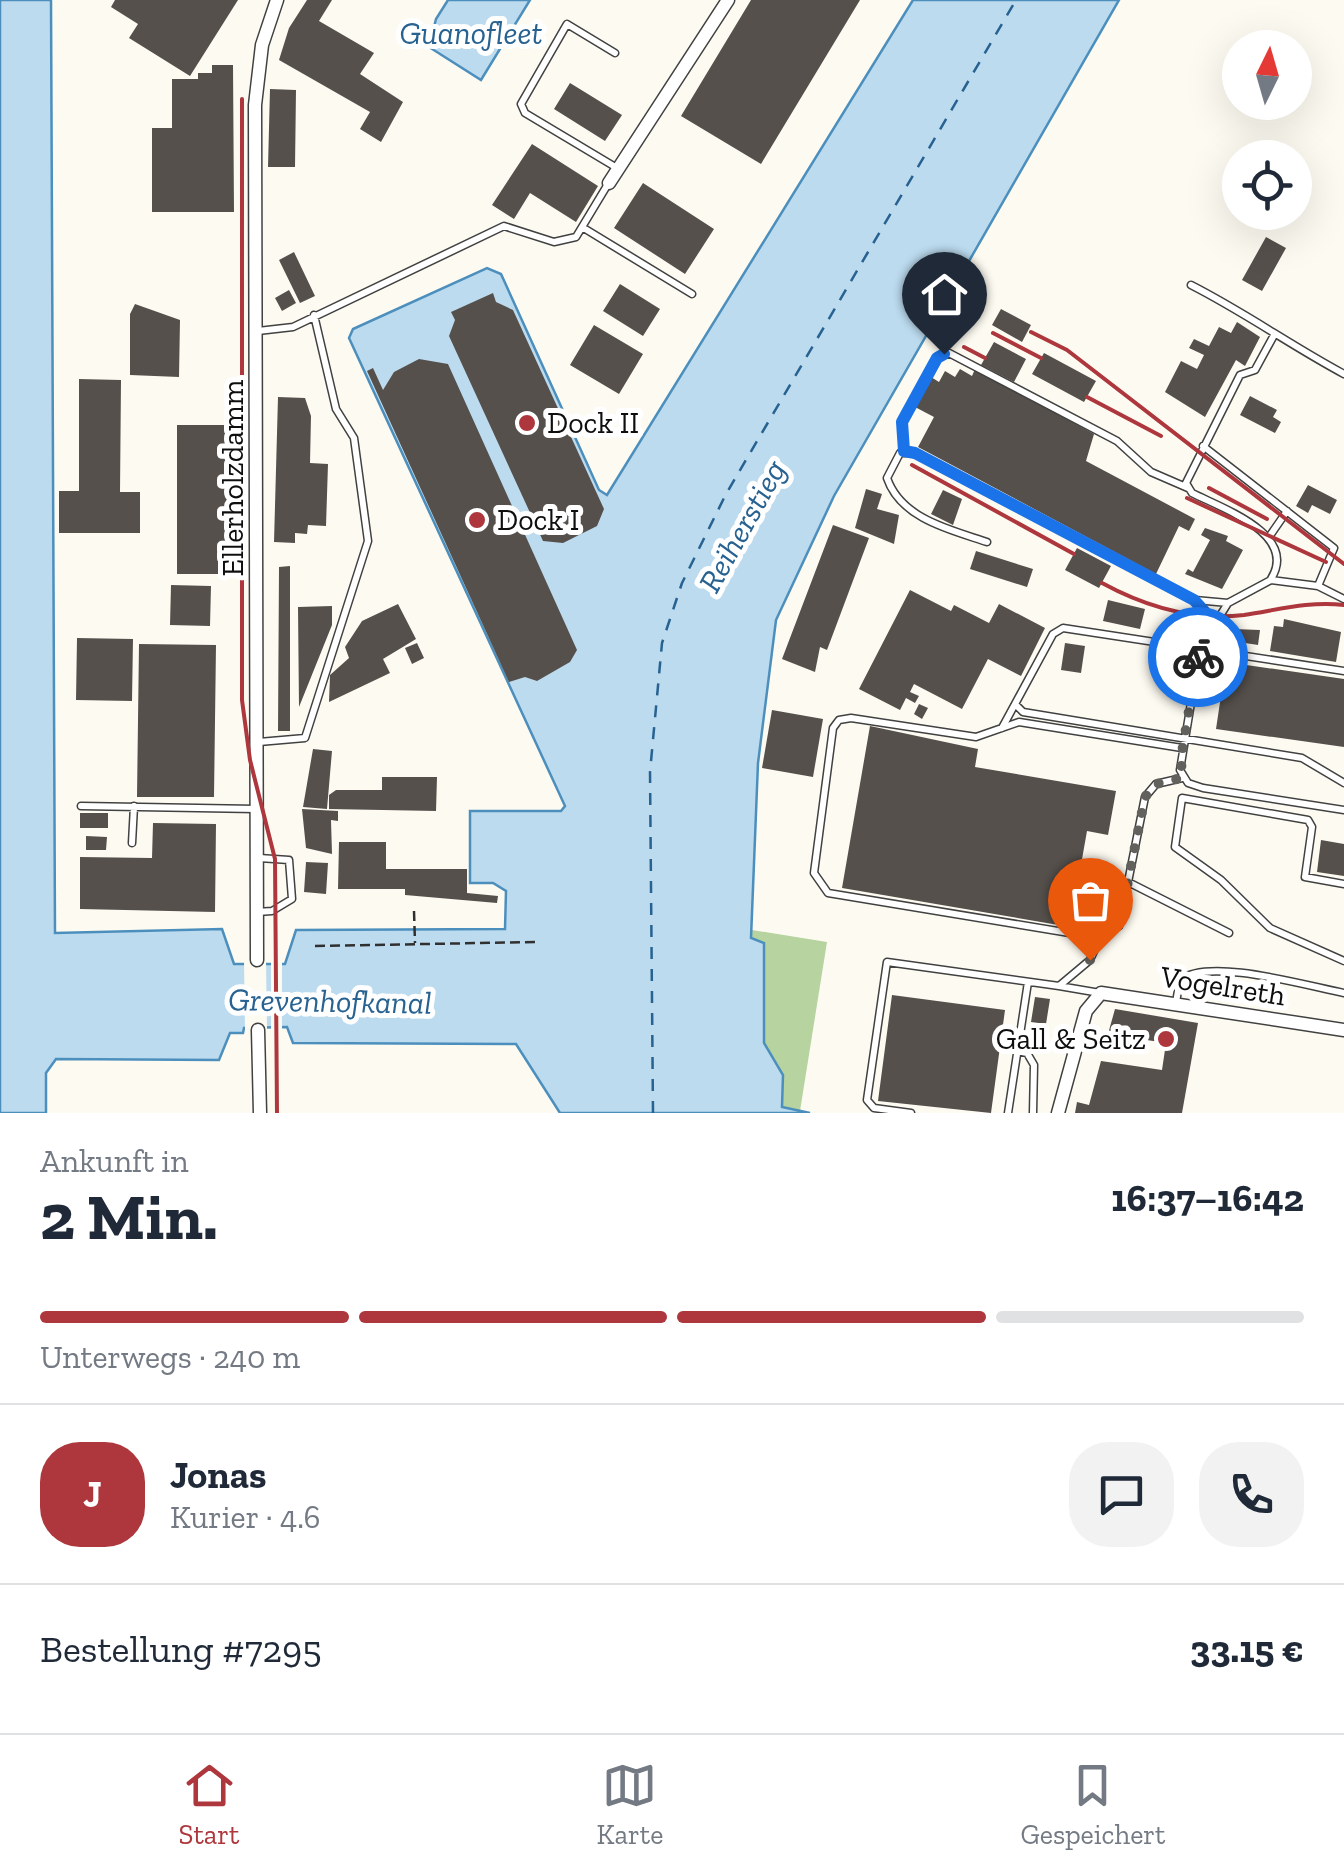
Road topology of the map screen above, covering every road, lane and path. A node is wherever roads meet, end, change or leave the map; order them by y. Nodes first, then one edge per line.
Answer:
1 (276, 0) edge
2 (728, 0) edge
3 (615, 53) dead end
4 (618, 169) junction
5 (609, 182) joint
6 (582, 227) junction
7 (1191, 285) dead end
8 (692, 294) dead end
9 (314, 315) junction
10 (258, 331) junction
11 (1273, 336) junction
12 (1344, 374) edge
13 (1203, 446) junction
14 (904, 451) junction
15 (1188, 488) junction
16 (1288, 512) junction
17 (1269, 537) junction
18 (987, 542) dead end
19 (1271, 580) junction
20 (1318, 586) junction
21 (1344, 598) edge
22 (1194, 600) junction
23 (1228, 602) junction
24 (1214, 622) junction
25 (1200, 648) junction
26 (1344, 671) edge
27 (1015, 703) junction
28 (1055, 717) junction
29 (1016, 723) junction
30 (1001, 729) junction
31 (1184, 737) junction
32 (258, 742) junction
33 (1182, 748) junction
34 (1182, 778) junction
35 (1344, 783) edge
36 (81, 806) dead end
37 (134, 806) junction
38 (258, 809) junction
39 (1344, 810) edge
40 (132, 843) dead end
41 (258, 858) junction
42 (1128, 882) junction
43 (1344, 884) edge
44 (414, 910) dead end
45 (258, 912) junction
46 (1229, 933) dead end
47 (1100, 938) junction
48 (537, 942) dead end
49 (415, 944) junction
50 (315, 946) dead end
51 (257, 960) dead end
52 (1344, 961) edge
53 (1028, 982) junction
54 (1059, 986) junction
55 (1344, 993) edge
56 (1098, 994) junction
57 (1176, 1004) junction
58 (258, 1030) dead end
59 (1344, 1030) edge
60 (1017, 1051) junction
61 (260, 1113) edge
62 (911, 1113) edge
63 (1008, 1113) edge
64 (1033, 1113) edge
65 (1058, 1113) edge

1 - 10 street, Ellerholzdamm
2 - 4 street
3 - 4 lane
4 - 5 street
5 - 6 lane
6 - 8 lane
6 - 9 lane
7 - 11 lane
9 - 10 lane
9 - 32 lane
10 - 32 street, Ellerholzdamm
11 - 12 lane
11 - 13 lane
13 - 15 lane
13 - 16 lane
14 - 15 lane
14 - 18 lane
14 - 22 lane
15 - 17 lane
16 - 17 lane
16 - 20 lane
17 - 19 lane
19 - 20 lane
19 - 23 lane
20 - 21 lane
22 - 23 lane
22 - 24 lane
23 - 24 lane
24 - 25 lane
25 - 26 lane
25 - 27 lane
25 - 31 lane
27 - 28 lane
27 - 30 lane
28 - 29 lane
28 - 31 lane
29 - 30 lane
29 - 33 lane
30 - 47 lane
31 - 33 lane
31 - 35 lane
32 - 38 street, Ellerholzdamm
33 - 34 lane
34 - 39 lane
34 - 42 lane
36 - 37 lane
37 - 38 lane
37 - 40 lane
38 - 41 street, Ellerholzdamm
41 - 45 street, Ellerholzdamm
41 - 45 lane
42 - 46 lane
42 - 47 lane
43 - 52 lane
44 - 49 path
45 - 51 street, Ellerholzdamm
47 - 54 lane
48 - 49 path
49 - 50 path
53 - 54 lane
53 - 60 lane
53 - 62 lane
54 - 56 lane
55 - 57 lane
56 - 57 street, Vogelreth
56 - 65 street
57 - 59 street, Vogelreth
58 - 61 street
60 - 63 lane
60 - 64 lane

